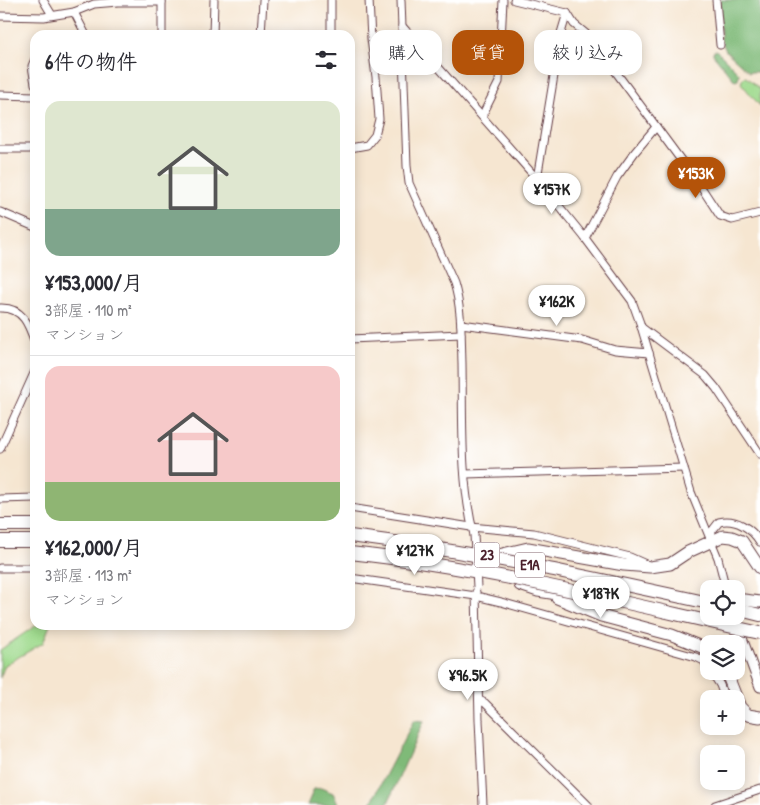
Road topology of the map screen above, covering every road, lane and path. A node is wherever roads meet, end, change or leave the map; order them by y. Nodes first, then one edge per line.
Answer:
1 (43, 0) edge
2 (214, 0) edge
3 (263, 0) edge
4 (331, 0) edge
5 (370, 0) edge
6 (401, 0) edge
7 (503, 0) edge
8 (514, 0) edge
9 (716, 0) edge
10 (162, 1) edge
11 (90, 2) edge
12 (74, 12) junction
13 (567, 13) junction
14 (52, 14) junction
15 (0, 16) edge
16 (402, 26) junction
17 (83, 30) edge
18 (162, 30) edge
19 (213, 30) edge
20 (261, 30) edge
21 (331, 30) edge
22 (720, 45) dead end
23 (0, 95) edge
24 (30, 96) edge
25 (482, 116) junction
26 (656, 127) junction
27 (355, 147) edge
28 (0, 148) edge
29 (30, 149) edge
30 (537, 178) junction
31 (0, 212) edge
32 (760, 213) edge
33 (30, 225) edge
34 (585, 238) junction
35 (0, 308) edge
36 (461, 324) junction
37 (641, 326) junction
38 (30, 328) edge
39 (461, 334) junction
40 (355, 339) edge
41 (649, 353) junction
42 (30, 383) edge
43 (0, 449) edge
44 (760, 454) edge
45 (684, 468) junction
46 (465, 474) junction
47 (0, 498) edge
48 (30, 498) edge
49 (355, 509) edge
50 (0, 524) edge
51 (30, 524) edge
52 (471, 526) junction
53 (355, 536) edge
54 (355, 536) edge
55 (0, 541) edge
56 (30, 541) edge
57 (710, 542) junction
58 (760, 542) edge
59 (0, 545) edge
60 (30, 545) edge
61 (355, 555) edge
62 (355, 555) edge
63 (494, 556) junction
64 (650, 567) junction
65 (0, 568) edge
66 (30, 568) edge
67 (760, 568) edge
68 (355, 579) edge
69 (725, 580) edge
70 (538, 591) junction
71 (476, 596) junction
72 (700, 596) edge
73 (745, 600) edge
74 (700, 601) edge
75 (604, 602) dead end
76 (760, 602) edge
77 (745, 611) edge
78 (760, 615) edge
79 (737, 625) edge
80 (738, 628) joint
81 (760, 633) edge
82 (700, 646) edge
83 (700, 659) edge
84 (760, 687) edge
85 (479, 700) junction
86 (745, 715) edge
87 (760, 717) edge
88 (760, 790) edge
89 (483, 805) edge
90 (588, 805) edge
91 (715, 805) edge

1 - 14 street
2 - 19 street
3 - 20 street
4 - 21 street
5 - 27 street
6 - 16 street
7 - 25 street
8 - 13 street
9 - 22 street
10 - 11 street
10 - 18 street
11 - 12 street
12 - 14 street
12 - 17 street
13 - 26 street
13 - 30 street
14 - 15 street
16 - 25 street
16 - 36 street
23 - 24 street
25 - 30 street
26 - 32 street
26 - 34 street
28 - 29 street
30 - 34 street
31 - 33 street
34 - 37 street
35 - 38 street
36 - 39 street
36 - 41 street
37 - 41 street
37 - 44 street
39 - 40 street
39 - 46 street
41 - 45 street
42 - 43 street
45 - 46 street
45 - 57 street
46 - 52 street
47 - 48 street
49 - 52 street
50 - 51 highway
52 - 64 street
52 - 71 street, bridge
53 - 63 highway, 23
54 - 74 highway, E1A, bridge
55 - 56 highway
57 - 58 street
57 - 64 highway
57 - 67 highway
57 - 69 street
59 - 60 highway
61 - 70 highway, 23
62 - 81 highway, E1A, bridge
63 - 64 highway
63 - 72 highway, 23, bridge
65 - 66 street
68 - 71 street
70 - 75 highway, 23
70 - 82 highway
71 - 83 street
71 - 85 street
73 - 76 highway
77 - 78 highway
79 - 80 street
80 - 84 street
85 - 89 street
85 - 90 street
86 - 87 highway
88 - 91 street

